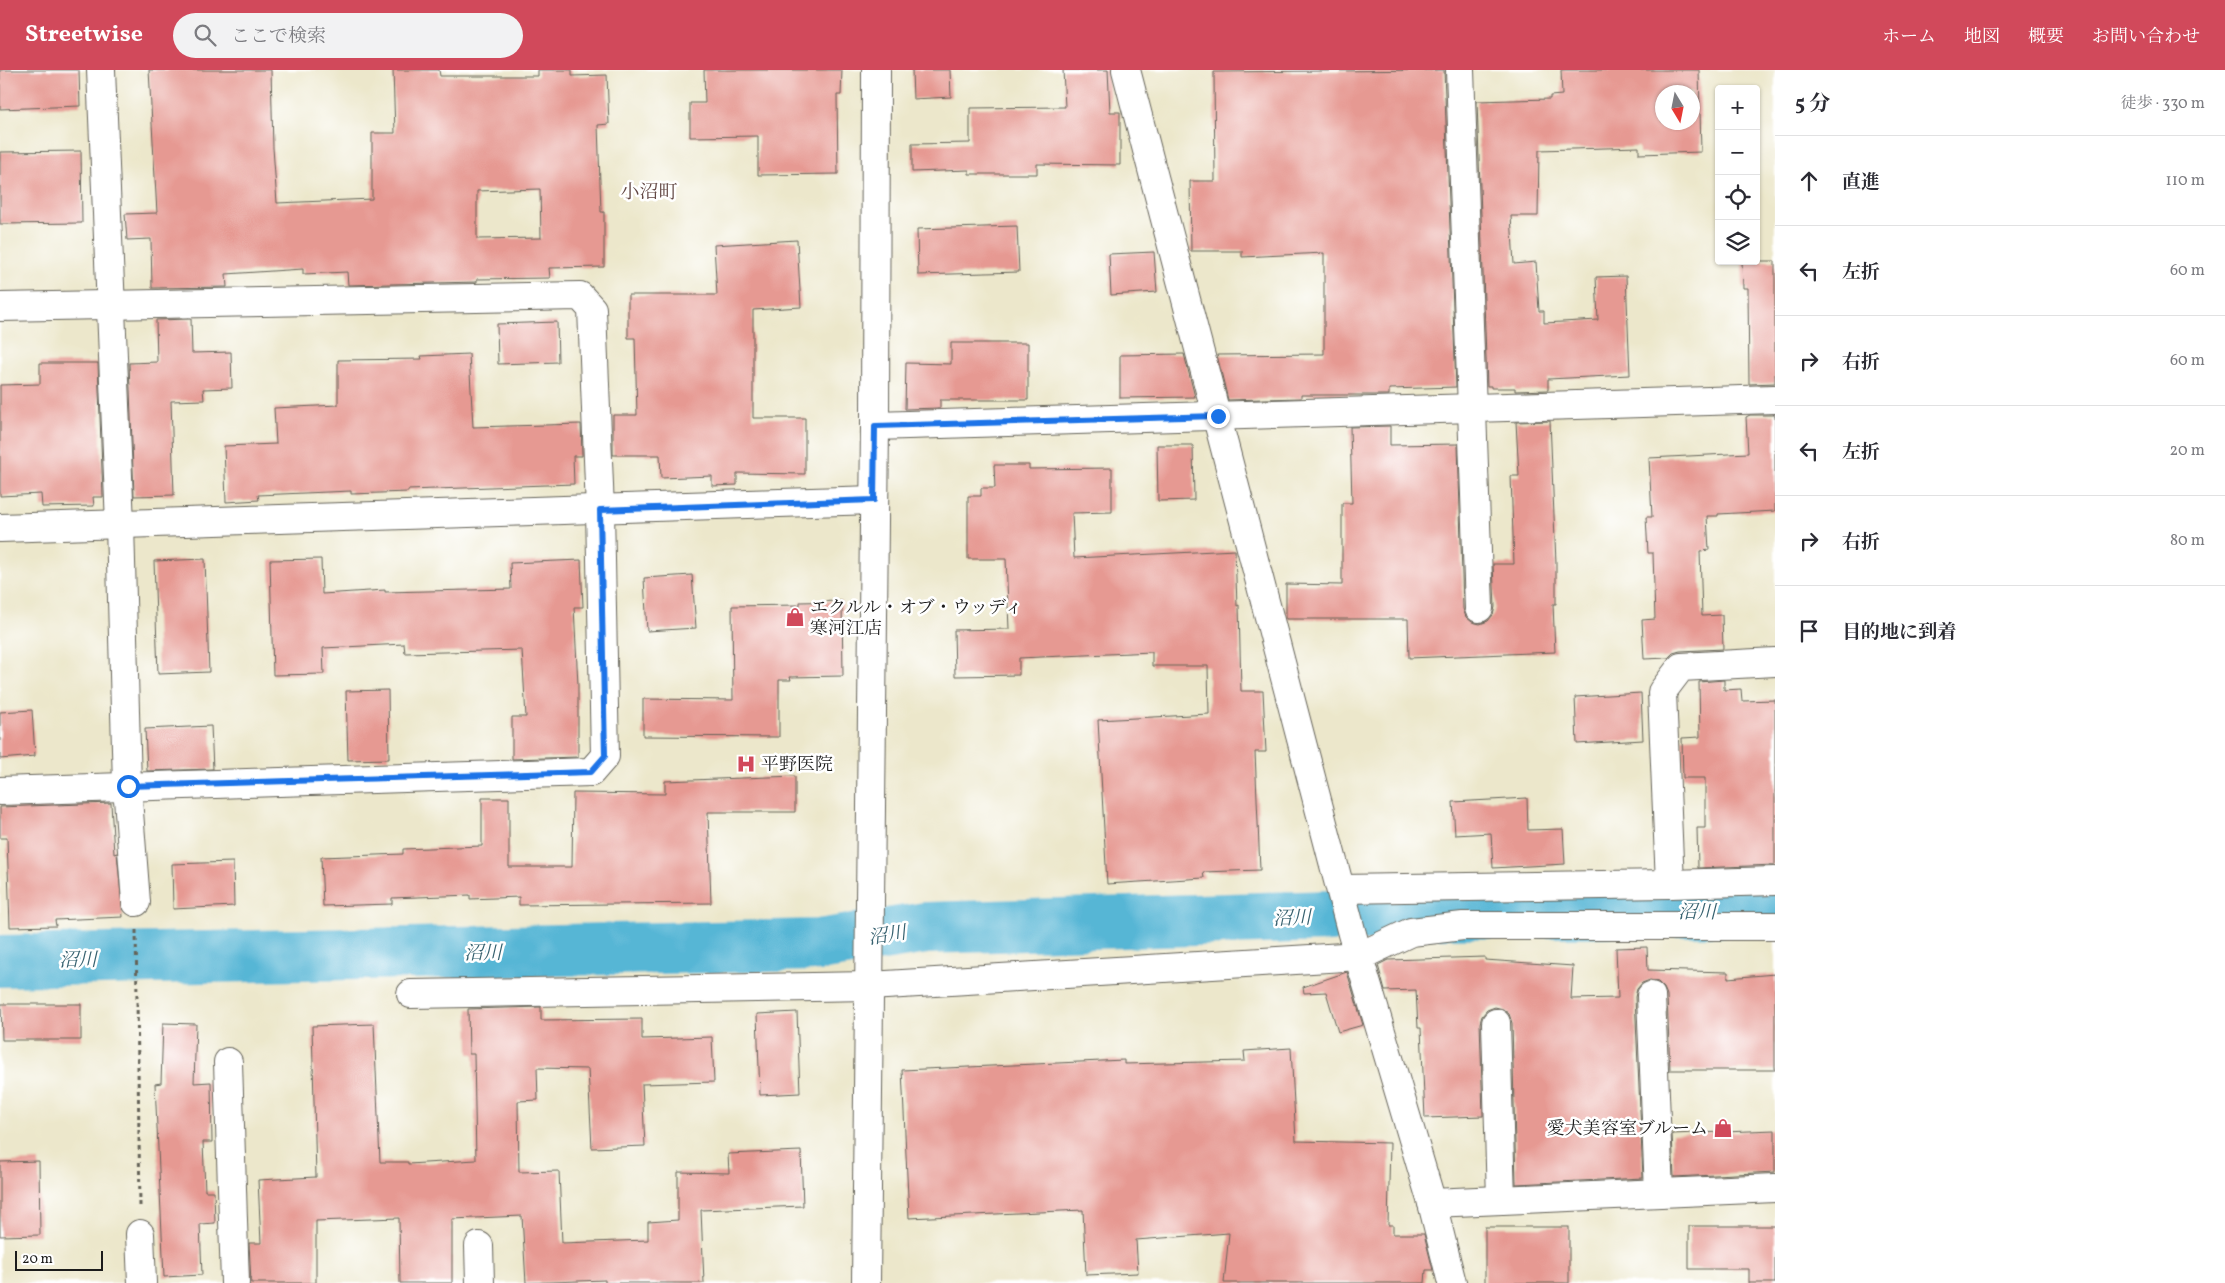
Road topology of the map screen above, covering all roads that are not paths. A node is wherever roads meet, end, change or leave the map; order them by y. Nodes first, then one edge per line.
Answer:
1 (102, 70) edge
2 (876, 70) edge
3 (1126, 70) edge
4 (1460, 70) edge
5 (111, 304) junction
6 (0, 307) edge
7 (1775, 399) edge
8 (1473, 408) junction
9 (1218, 416) junction
10 (875, 426) junction
11 (874, 500) junction
12 (600, 510) junction
13 (120, 524) junction
14 (0, 528) edge
15 (1478, 608) dead end
16 (1775, 662) edge
17 (128, 786) junction
18 (0, 791) edge
19 (1775, 881) edge
20 (1670, 884) junction
21 (1342, 895) junction
22 (136, 902) road end
23 (1775, 926) edge
24 (1356, 945) junction
25 (870, 986) junction
26 (411, 994) dead end
27 (1650, 996) dead end
28 (1496, 1023) dead end
29 (228, 1062) dead end
30 (1775, 1188) edge
31 (1659, 1193) junction
32 (1501, 1200) junction
33 (1432, 1203) junction
34 (140, 1234) road end
35 (479, 1246) dead end
36 (142, 1283) edge
37 (235, 1283) edge
38 (480, 1283) edge
39 (866, 1283) edge
40 (1452, 1283) edge

1 - 5 street
2 - 10 street
3 - 9 street
4 - 8 street
5 - 6 street
5 - 12 street
5 - 13 street
7 - 8 street
8 - 9 street
8 - 15 street
9 - 10 street
9 - 21 street
10 - 11 street
11 - 12 street
11 - 25 street
12 - 13 street
12 - 17 street
13 - 14 street
13 - 17 street
16 - 20 street
17 - 18 street
17 - 22 street
19 - 20 street
20 - 21 street
21 - 24 street
23 - 24 street
24 - 25 street
24 - 33 street
25 - 26 street
25 - 39 street
27 - 31 street
28 - 32 street
29 - 37 street
30 - 31 street
31 - 32 street
32 - 33 street
33 - 40 street
34 - 36 street
35 - 38 street

